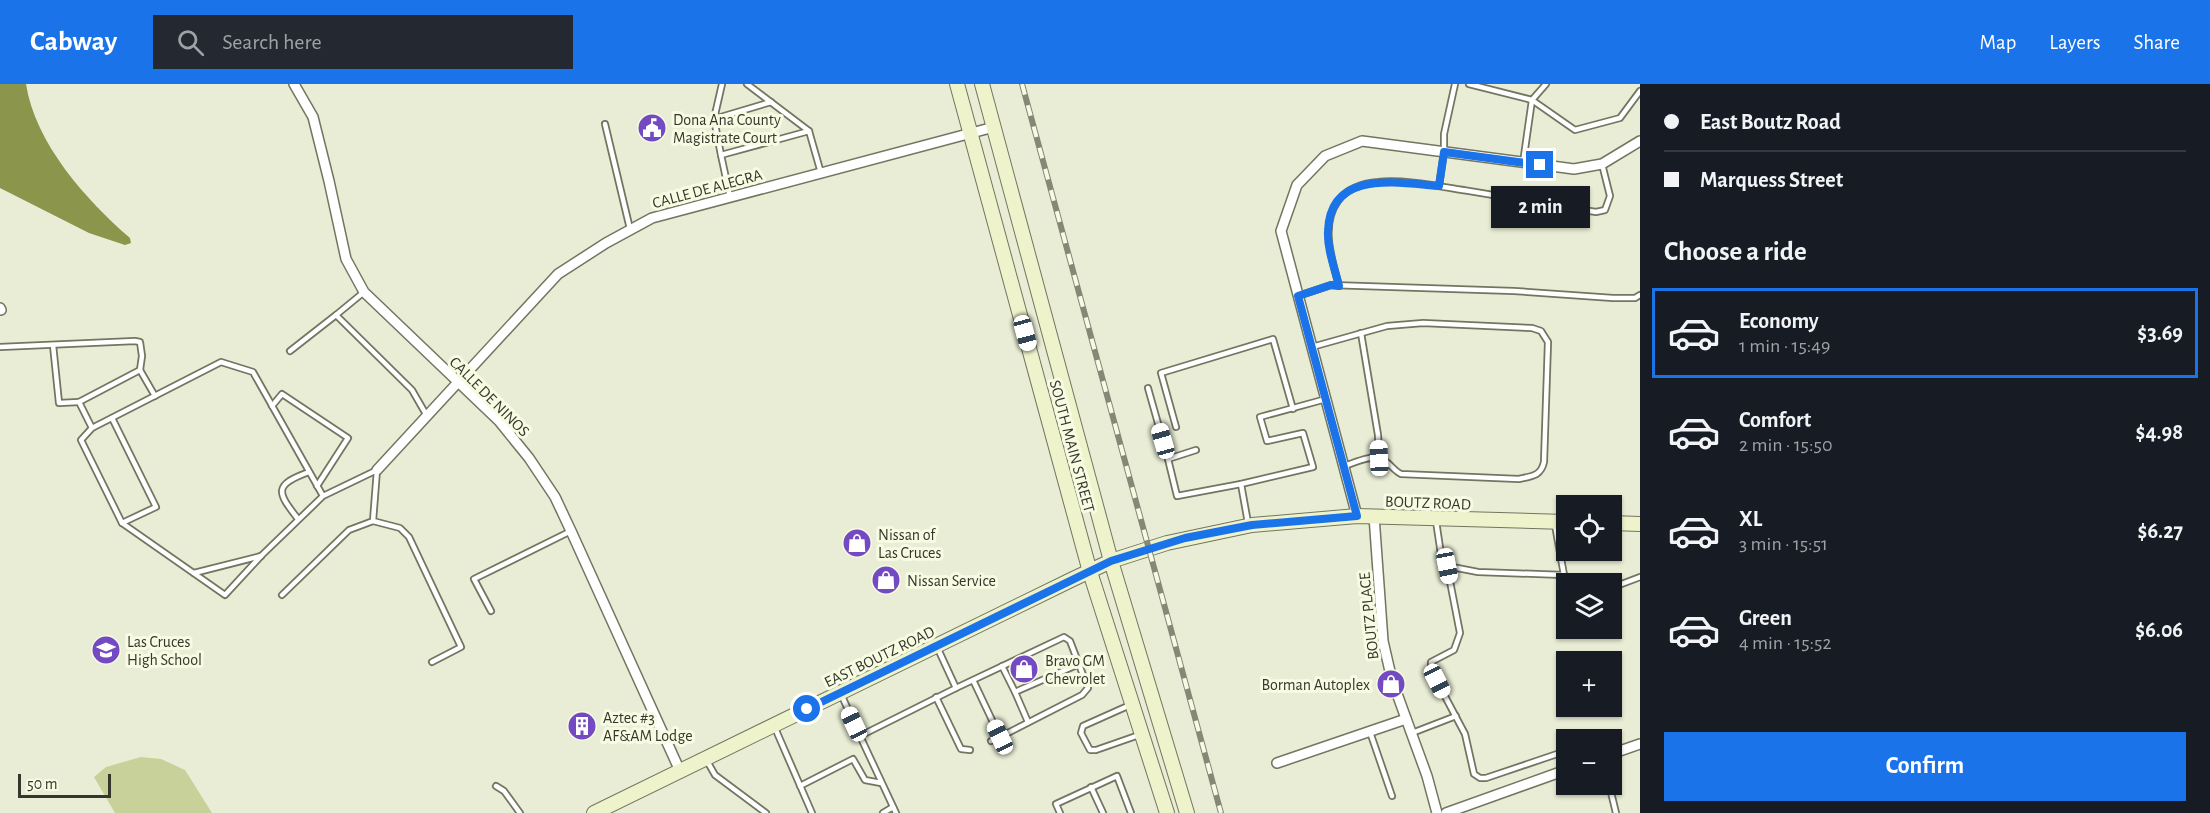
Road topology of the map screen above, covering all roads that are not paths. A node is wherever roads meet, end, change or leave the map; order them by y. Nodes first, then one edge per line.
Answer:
1 (294, 84) edge
2 (722, 84) edge
3 (747, 84) edge
4 (957, 84) edge
5 (982, 84) edge
6 (1455, 84) edge
7 (1469, 84) edge
8 (1546, 84) edge
9 (1640, 91) edge
10 (1532, 100) junction
11 (771, 102) junction
12 (714, 119) junction
13 (605, 124) dead end
14 (994, 127) junction
15 (809, 131) junction
16 (971, 133) junction
17 (1640, 141) edge
18 (1444, 152) junction
19 (721, 155) junction
20 (1523, 163) junction
21 (1602, 164) junction
22 (821, 173) junction
23 (1439, 186) junction
24 (730, 197) junction
25 (630, 229) junction
26 (1339, 286) junction
27 (364, 292) junction
28 (1640, 295) edge
29 (1298, 296) junction
30 (336, 315) junction
31 (1360, 333) junction
32 (53, 345) junction
33 (0, 347) edge
34 (1312, 348) junction
35 (290, 351) dead end
36 (140, 370) junction
37 (457, 384) junction
38 (1148, 388) dead end
39 (155, 396) junction
40 (1326, 399) junction
41 (79, 402) junction
42 (272, 406) junction
43 (1293, 409) junction
44 (427, 416) junction
45 (112, 418) junction
46 (1176, 427) dead end
47 (92, 428) junction
48 (1196, 450) dead end
49 (1379, 458) junction
50 (1168, 459) junction
51 (1344, 466) junction
52 (377, 470) junction
53 (309, 472) junction
54 (1241, 484) junction
55 (317, 486) junction
56 (323, 496) junction
57 (1357, 516) junction
58 (1374, 516) junction
59 (1436, 518) junction
60 (298, 519) junction
61 (372, 520) junction
62 (1556, 522) edge
63 (122, 523) junction
64 (1622, 524) edge
65 (1640, 524) edge
66 (1249, 525) junction
67 (571, 531) junction
68 (1149, 549) joint
69 (261, 556) junction
70 (1111, 561) junction
71 (1447, 566) junction
72 (1090, 572) junction
73 (194, 573) junction
74 (1556, 575) edge
75 (1640, 578) edge
76 (1622, 584) edge
77 (282, 595) dead end
78 (491, 612) dead end
79 (937, 646) junction
80 (432, 662) dead end
81 (1079, 664) junction
82 (1002, 666) junction
83 (973, 680) junction
84 (956, 688) junction
85 (1015, 692) junction
86 (840, 693) junction
87 (936, 697) junction
88 (1132, 704) junction
89 (1456, 716) junction
90 (1406, 719) junction
91 (1028, 722) junction
92 (774, 726) junction
93 (1370, 732) junction
94 (1412, 733) junction
95 (1141, 734) junction
96 (860, 736) junction
97 (1000, 737) junction
98 (991, 741) dead end
99 (1640, 744) edge
100 (970, 750) dead end
101 (1622, 750) edge
102 (1556, 755) edge
103 (706, 758) junction
104 (1277, 763) dead end
105 (680, 771) junction
106 (1556, 774) edge
107 (881, 783) junction
108 (496, 786) dead end
109 (800, 786) junction
110 (1091, 787) junction
111 (1612, 795) edge
112 (1392, 796) dead end
113 (893, 807) junction
114 (763, 812) edge
115 (520, 813) edge
116 (594, 813) edge
117 (812, 813) edge
118 (883, 813) edge
119 (896, 813) edge
120 (1060, 813) edge
121 (1103, 813) edge
122 (1131, 813) edge
123 (1167, 813) edge
124 (1187, 813) edge
125 (1437, 813) edge
126 (1446, 813) edge
127 (1616, 813) edge

1 - 27 street, CALLE DE NINOS
2 - 12 lane
3 - 11 lane
4 - 16 main road, SOUTH MAIN STREET
5 - 14 main road, SOUTH MAIN STREET
6 - 18 lane
7 - 10 lane
8 - 10 lane
9 - 10 lane
10 - 20 lane
11 - 12 lane
11 - 15 lane
12 - 19 lane
13 - 25 lane
14 - 16 street, CALLE DE ALEGRA
14 - 70 main road, SOUTH MAIN STREET
15 - 19 lane
15 - 22 lane
16 - 22 street, CALLE DE ALEGRA
16 - 72 main road, SOUTH MAIN STREET
17 - 21 street
18 - 20 street
18 - 23 lane
18 - 29 street
19 - 24 lane
20 - 21 street
21 - 23 lane
22 - 24 street, CALLE DE ALEGRA
23 - 26 lane
24 - 25 street, CALLE DE ALEGRA
25 - 37 street, CALLE DE ALEGRA
26 - 28 lane
26 - 29 lane
27 - 30 lane
27 - 37 street, CALLE DE NINOS
29 - 34 street
30 - 35 lane
30 - 44 lane
31 - 34 lane
31 - 49 lane
31 - 49 lane
32 - 33 lane
32 - 36 lane
32 - 41 lane
34 - 40 street
36 - 39 lane
36 - 41 lane
37 - 44 street, CALLE DE ALEGRA
37 - 67 street, CALLE DE NINOS
38 - 50 lane
39 - 42 lane
39 - 45 lane
40 - 43 lane
40 - 51 street
41 - 47 lane
42 - 53 lane
42 - 55 lane
43 - 46 lane
43 - 54 lane
44 - 52 street, CALLE DE ALEGRA
45 - 47 lane
45 - 63 lane
47 - 63 lane
48 - 50 lane
49 - 51 lane
50 - 54 lane
51 - 57 street
52 - 56 lane
52 - 61 lane
53 - 55 lane
53 - 60 lane
54 - 66 lane
55 - 56 lane
56 - 60 lane
57 - 58 main road, BOUTZ ROAD
57 - 66 main road, BOUTZ ROAD
58 - 59 main road, BOUTZ ROAD
58 - 90 street, BOUTZ PLACE
59 - 62 main road, BOUTZ ROAD
59 - 71 lane
60 - 69 lane
61 - 77 lane
61 - 80 lane
63 - 73 lane
64 - 65 main road
66 - 68 main road, BOUTZ ROAD
67 - 78 lane
67 - 105 street, CALLE DE NINOS
68 - 70 main road, EAST BOUTZ ROAD
69 - 73 lane
69 - 73 lane
70 - 72 main road, EAST BOUTZ ROAD
70 - 124 main road, SOUTH MAIN STREET
71 - 74 lane
71 - 89 lane
72 - 79 main road, EAST BOUTZ ROAD
72 - 88 main road, SOUTH MAIN STREET
75 - 76 lane
79 - 84 lane
79 - 86 main road, EAST BOUTZ ROAD
81 - 82 lane
81 - 85 lane
81 - 91 lane
82 - 83 lane
82 - 85 lane
83 - 84 lane
83 - 97 lane
84 - 87 lane
85 - 91 lane
86 - 92 main road, EAST BOUTZ ROAD
86 - 96 lane
87 - 96 lane
87 - 100 lane
88 - 95 main road, SOUTH MAIN STREET
88 - 95 lane
89 - 94 lane
89 - 102 lane
90 - 93 street
90 - 94 street, BOUTZ PLACE
91 - 97 lane
92 - 103 main road, EAST BOUTZ ROAD
92 - 109 lane
93 - 104 street
93 - 112 lane
94 - 125 street, BOUTZ PLACE
95 - 123 main road, SOUTH MAIN STREET
96 - 107 lane
97 - 98 lane
99 - 101 street
103 - 105 main road, EAST BOUTZ ROAD
103 - 114 lane
105 - 116 main road, EAST BOUTZ ROAD
106 - 126 street
107 - 109 lane
107 - 113 lane
108 - 115 lane
109 - 117 lane
110 - 120 lane
110 - 121 lane
110 - 122 lane
111 - 127 lane
113 - 118 lane
113 - 119 lane

